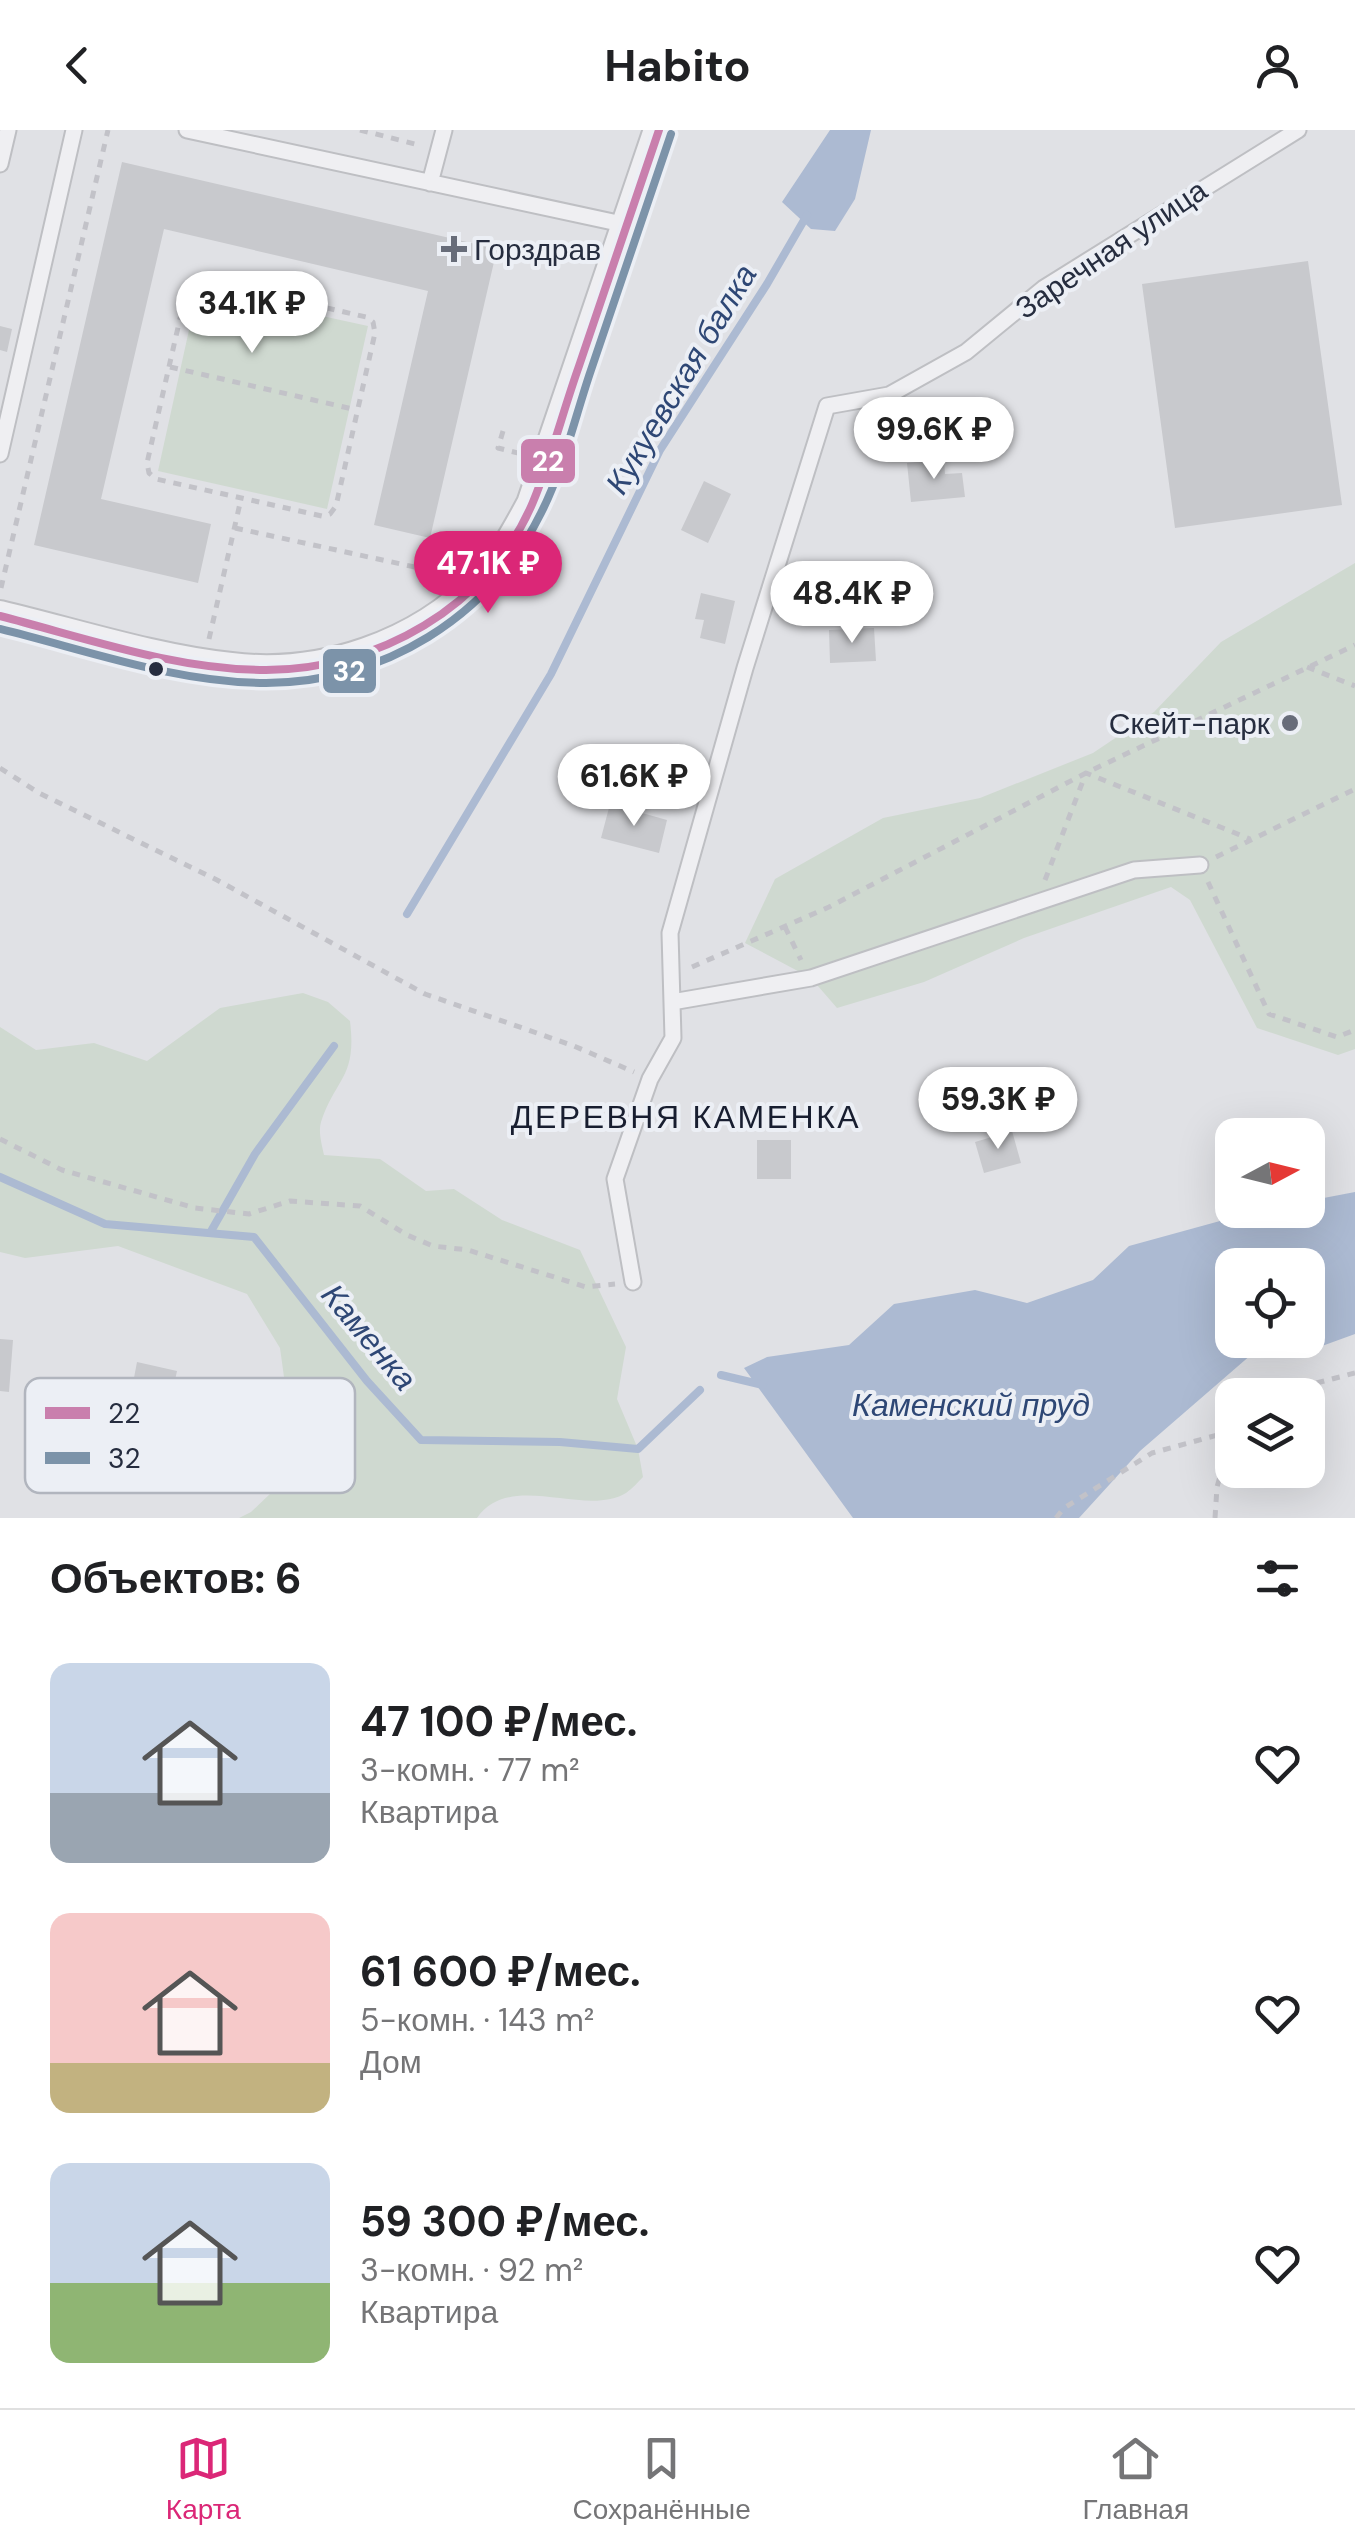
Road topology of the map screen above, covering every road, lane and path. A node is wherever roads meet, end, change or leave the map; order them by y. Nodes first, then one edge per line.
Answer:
1 (8, 130) edge
2 (74, 130) edge
3 (108, 130) edge
4 (187, 130) edge
5 (360, 130) edge
6 (444, 130) edge
7 (659, 130) edge
8 (1298, 130) edge
9 (439, 149) junction
10 (0, 164) edge
11 (430, 183) junction
12 (627, 225) junction
13 (169, 367) junction
14 (357, 410) junction
15 (502, 431) dead end
16 (0, 454) edge
17 (526, 454) dead end
18 (242, 498) junction
19 (235, 528) junction
20 (452, 575) dead end
21 (0, 592) edge
22 (0, 616) edge
23 (208, 642) dead end
24 (1355, 645) edge
25 (1308, 667) junction
26 (1355, 686) edge
27 (0, 768) edge
28 (1086, 773) junction
29 (1355, 788) edge
30 (1250, 840) junction
31 (1200, 865) junction
32 (1036, 904) junction
33 (785, 927) junction
34 (671, 968) junction
35 (810, 978) junction
36 (672, 1002) junction
37 (1355, 1030) edge
38 (650, 1078) junction
39 (0, 1139) edge
40 (633, 1282) dead end
41 (586, 1288) dead end
42 (1355, 1374) edge
43 (1325, 1381) edge
44 (1215, 1437) edge
45 (1217, 1488) edge
46 (1056, 1518) edge
47 (1215, 1518) edge

1 - 10 lane
2 - 16 lane
3 - 21 path
4 - 11 lane
5 - 9 path
6 - 9 lane
7 - 12 street
8 - 34 lane, Заречная улица
9 - 11 lane
11 - 12 lane
12 - 22 street
13 - 14 path
13 - 14 path
13 - 18 path
14 - 18 path
15 - 17 path
18 - 19 path
19 - 20 path
19 - 23 path
24 - 25 path
25 - 26 path
25 - 28 path
27 - 38 path
28 - 30 path
28 - 32 path
28 - 33 path
29 - 30 path
30 - 31 path
31 - 32 lane
31 - 37 path
32 - 35 lane
33 - 34 path
33 - 35 path
34 - 36 lane, Заречная улица
35 - 36 lane
36 - 38 lane, Заречная улица
38 - 40 lane, Заречная улица
39 - 41 path
42 - 43 path
44 - 46 path
45 - 47 path

